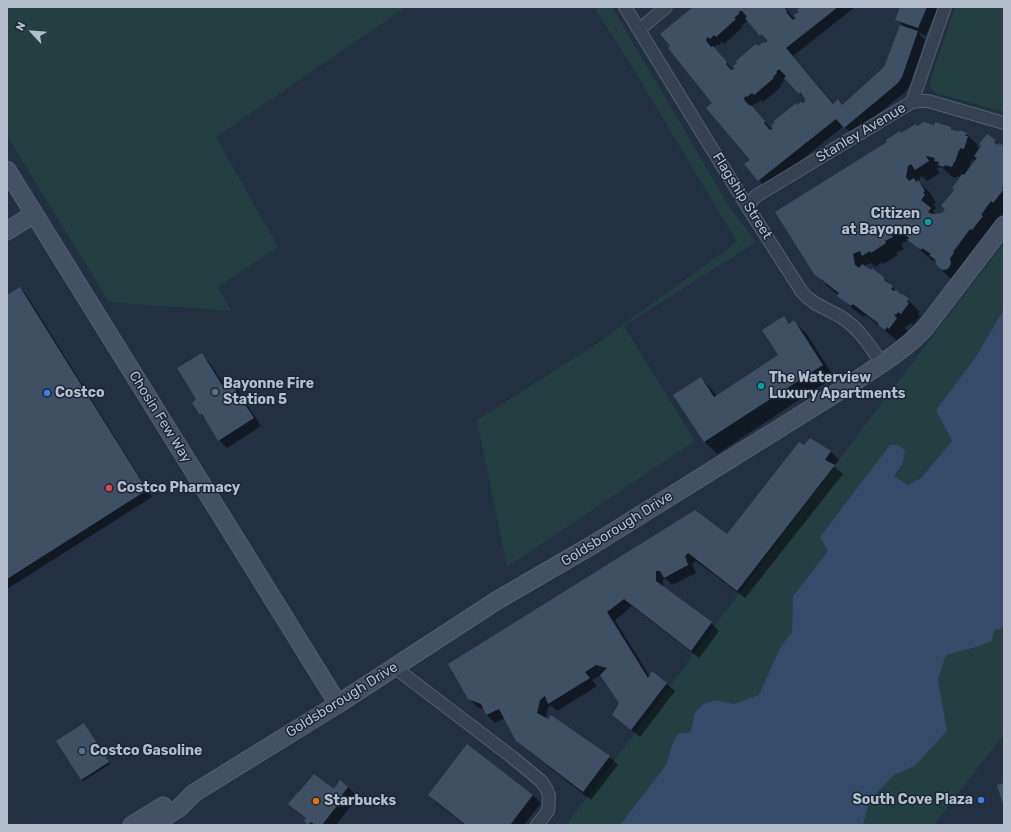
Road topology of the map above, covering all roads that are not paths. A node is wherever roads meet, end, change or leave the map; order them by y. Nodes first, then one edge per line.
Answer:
1 (625, 7) edge
2 (666, 7) edge
3 (945, 7) edge
4 (639, 30) junction
5 (912, 102) junction
6 (1004, 123) edge
7 (7, 170) edge
8 (747, 206) junction
9 (34, 214) junction
10 (1004, 225) edge
11 (7, 231) edge
12 (882, 364) junction
13 (394, 668) junction
14 (338, 704) junction
15 (194, 793) junction
16 (132, 825) edge
17 (152, 825) edge
18 (537, 825) edge

1 - 4 street, Flagship Street
2 - 4 street
3 - 5 street, Stanley Avenue
4 - 8 street, Flagship Street
5 - 6 street
5 - 8 street, Stanley Avenue
7 - 9 street, Chosin Few Way
8 - 12 street, Flagship Street
9 - 11 street
9 - 14 street, Chosin Few Way
10 - 12 street, Goldsborough Drive
12 - 13 street, Goldsborough Drive
13 - 14 street, Goldsborough Drive
13 - 18 street
14 - 15 street, Goldsborough Drive
15 - 16 street, Goldsborough Drive
15 - 17 street, Goldsborough Drive

